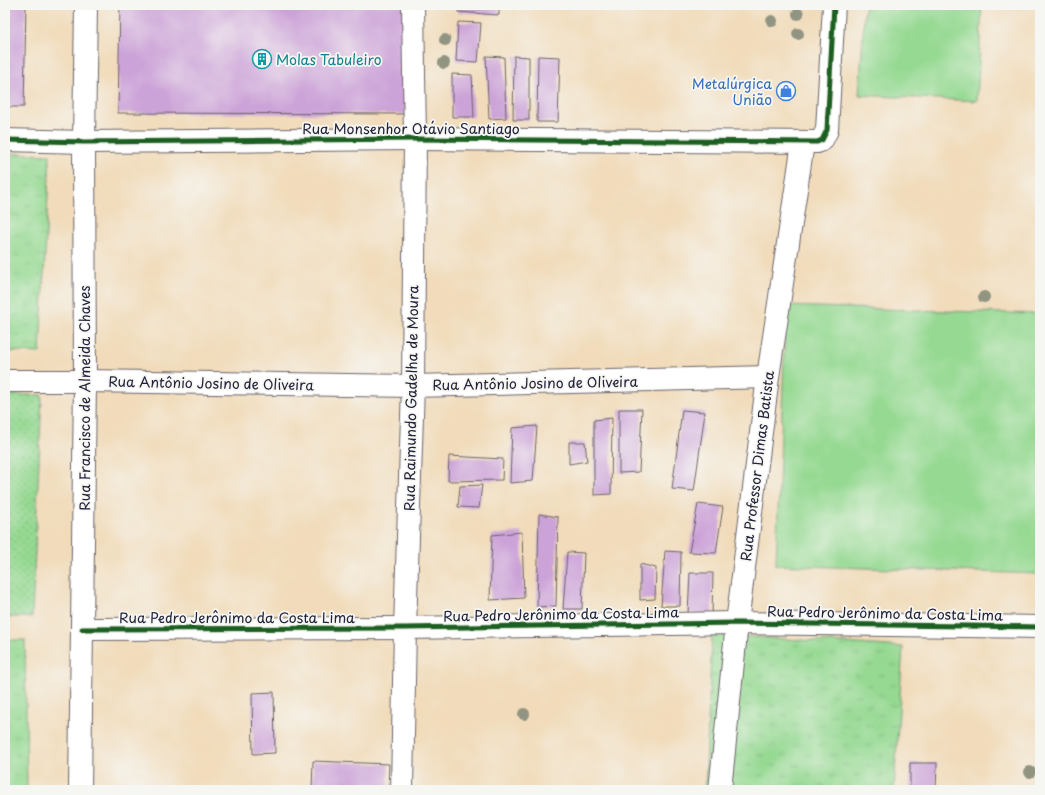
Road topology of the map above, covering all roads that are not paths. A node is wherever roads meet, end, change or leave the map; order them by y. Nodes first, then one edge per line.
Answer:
1 (86, 5) edge
2 (413, 5) edge
3 (834, 5) edge
4 (415, 139) junction
5 (5, 140) edge
6 (84, 142) junction
7 (810, 143) junction
8 (768, 377) junction
9 (5, 381) edge
10 (85, 381) junction
11 (413, 386) junction
12 (737, 623) junction
13 (1040, 627) edge
14 (405, 628) junction
15 (82, 629) junction
16 (80, 790) edge
17 (402, 790) edge
18 (720, 790) edge

1 - 6 street, Rua Francisco de Almeida Chaves
2 - 4 street, Rua Raimundo Gadelha de Moura
3 - 7 street, Rua Professor Dimas Batista
4 - 6 street, Rua Monsenhor Otávio Santiago
4 - 7 street, Rua Monsenhor Otávio Santiago
4 - 11 street, Rua Raimundo Gadelha de Moura
5 - 6 street, Rua Monsenhor Otávio Santiago
6 - 10 street, Rua Francisco de Almeida Chaves
7 - 8 street, Rua Professor Dimas Batista
8 - 11 street, Rua Antônio Josino de Oliveira
8 - 12 street, Rua Professor Dimas Batista
9 - 10 street, Rua Antônio Josino de Oliveira
10 - 11 street, Rua Antônio Josino de Oliveira
10 - 15 street, Rua Francisco de Almeida Chaves
11 - 14 street, Rua Raimundo Gadelha de Moura
12 - 13 street, Rua Pedro Jerônimo da Costa Lima
12 - 14 street, Rua Pedro Jerônimo da Costa Lima
12 - 18 street, Rua Professor Dimas Batista
14 - 15 street, Rua Pedro Jerônimo da Costa Lima
14 - 17 street, Rua Raimundo Gadelha de Moura
15 - 16 street, Rua Francisco de Almeida Chaves

